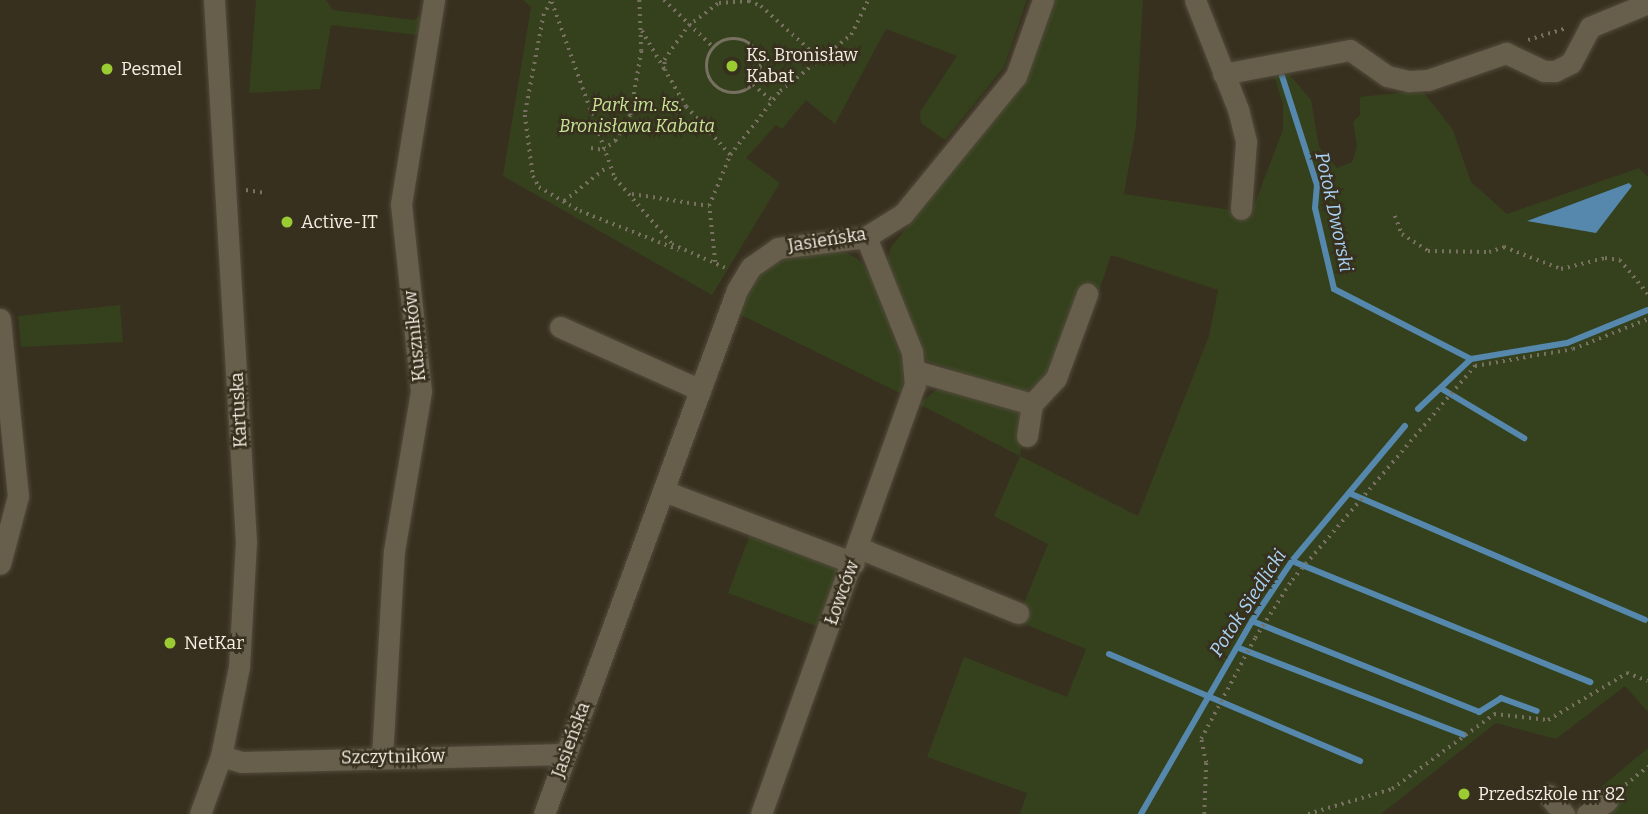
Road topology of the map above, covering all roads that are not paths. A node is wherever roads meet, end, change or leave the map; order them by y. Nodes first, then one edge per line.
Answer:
1 (215, 0) edge
2 (433, 0) edge
3 (1043, 0) edge
4 (1195, 0) edge
5 (1648, 4) edge
6 (1223, 74) junction
7 (1241, 208) dead end
8 (866, 237) junction
9 (1087, 294) dead end
10 (0, 319) edge
11 (560, 327) dead end
12 (916, 371) junction
13 (700, 390) junction
14 (1032, 404) junction
15 (1027, 436) dead end
16 (664, 491) junction
17 (856, 555) junction
18 (0, 564) edge
19 (1018, 613) dead end
20 (566, 754) junction
21 (221, 756) junction
22 (382, 757) junction
23 (1548, 795) dead end
24 (1607, 800) road end
25 (200, 814) edge
26 (544, 814) edge
27 (761, 814) edge
28 (1564, 814) edge
29 (1587, 814) edge

1 - 21 street, Kartuska
2 - 22 street, Kuszników
3 - 8 street, Jasieńska
4 - 6 street
5 - 6 street
6 - 7 street
8 - 12 street
8 - 13 street, Jasieńska
9 - 14 street
10 - 18 street
11 - 13 street
12 - 14 street
12 - 17 street, Łowców
13 - 16 street, Jasieńska
14 - 15 street
16 - 17 street
16 - 20 street, Jasieńska
17 - 19 street
17 - 27 street, Łowców
20 - 22 street, Szczytników
20 - 26 street, Jasieńska
21 - 22 street, Szczytników
21 - 25 street, Kartuska
23 - 28 street
24 - 29 street

